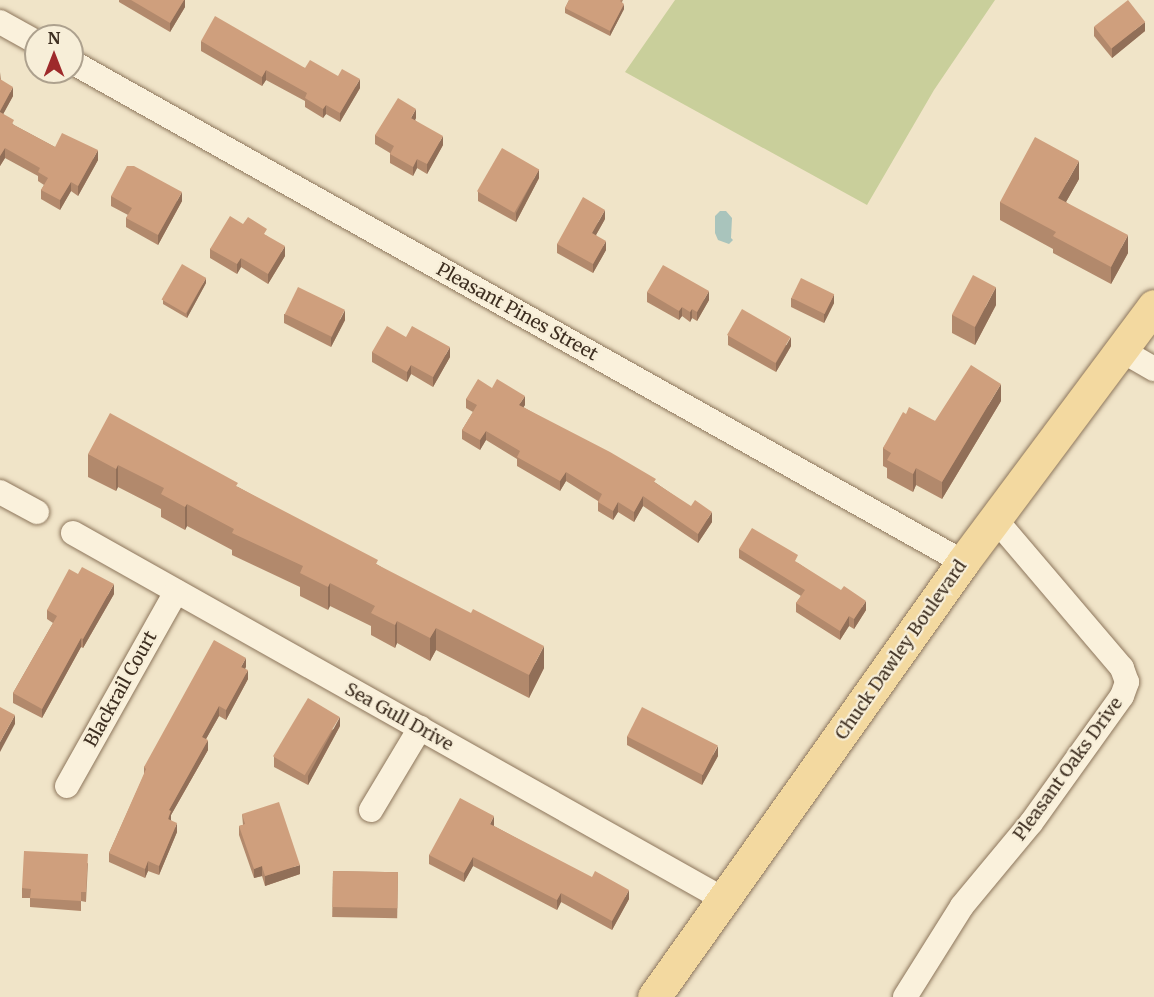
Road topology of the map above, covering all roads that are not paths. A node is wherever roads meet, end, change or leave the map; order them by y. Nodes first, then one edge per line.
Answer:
1 (0, 22) edge
2 (24, 35) edge
3 (84, 69) edge
4 (1154, 306) edge
5 (1121, 350) junction
6 (1154, 369) edge
7 (0, 492) edge
8 (37, 512) dead end
9 (995, 519) junction
10 (73, 533) dead end
11 (963, 562) junction
12 (176, 592) junction
13 (420, 728) junction
14 (67, 786) dead end
15 (371, 810) dead end
16 (725, 900) junction
17 (654, 997) edge
18 (904, 997) edge

1 - 2 street
3 - 11 street, Pleasant Pines Street
4 - 5 main road, Chuck Dawley Boulevard
5 - 6 street
5 - 9 main road, Chuck Dawley Boulevard
7 - 8 street
9 - 11 main road, Chuck Dawley Boulevard
9 - 18 street, Pleasant Oaks Drive
10 - 12 street, Sea Gull Drive
11 - 16 main road, Chuck Dawley Boulevard
12 - 13 street, Sea Gull Drive
12 - 14 street, Blackrail Court
13 - 15 street
13 - 16 street, Sea Gull Drive
16 - 17 main road, Chuck Dawley Boulevard

